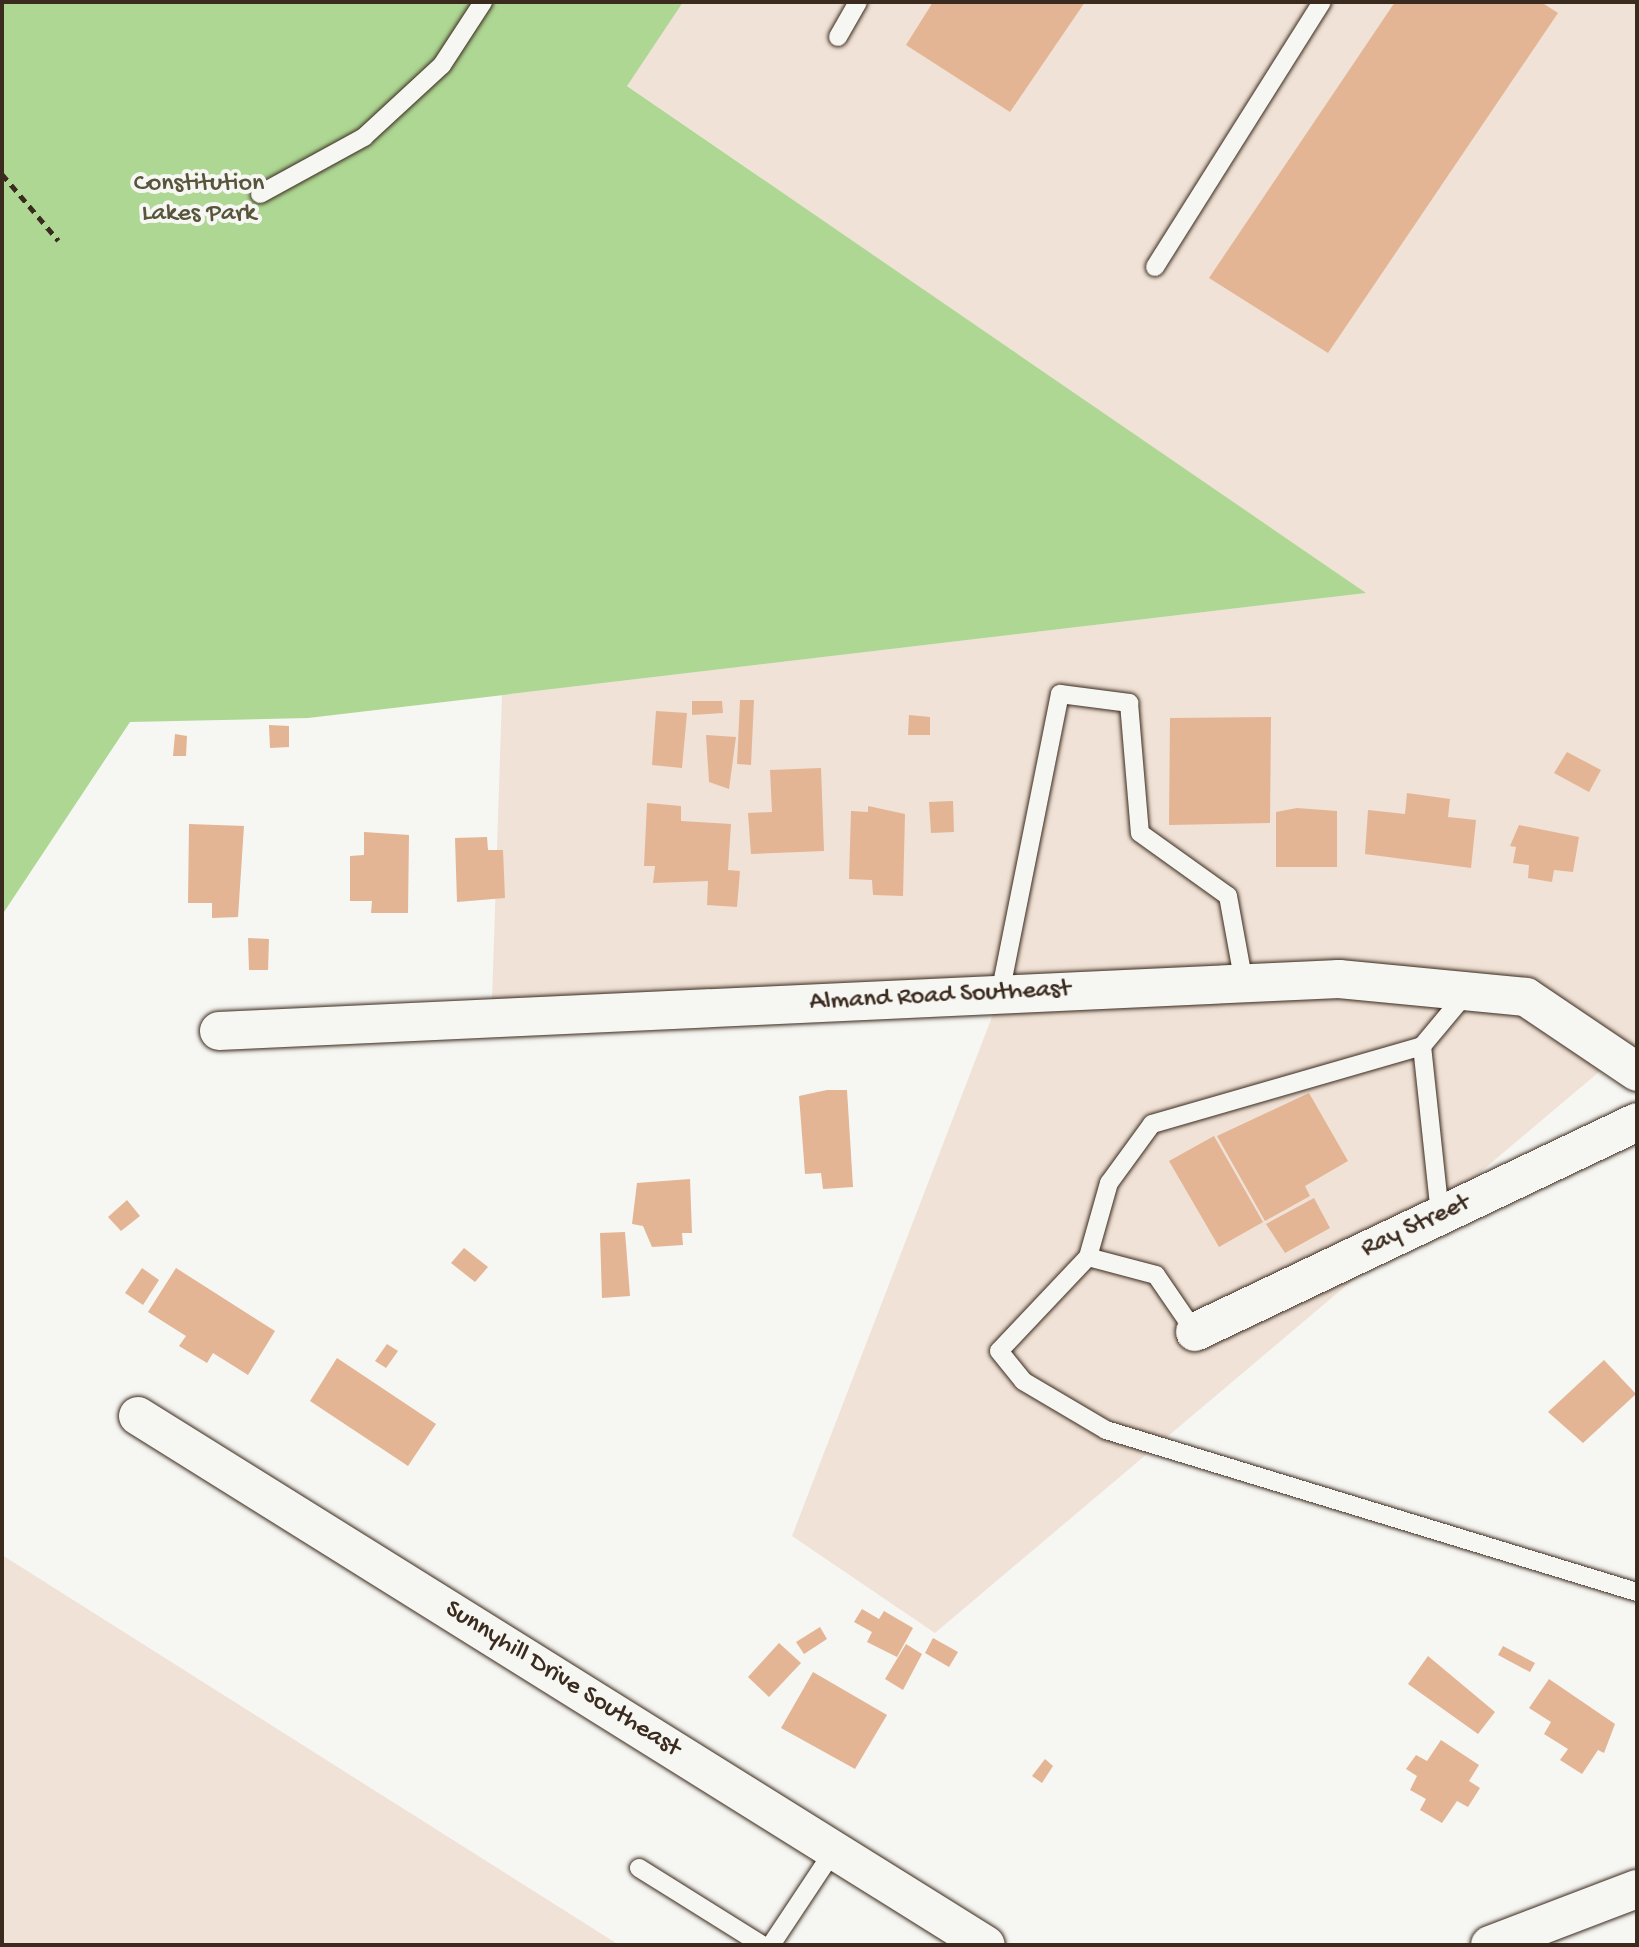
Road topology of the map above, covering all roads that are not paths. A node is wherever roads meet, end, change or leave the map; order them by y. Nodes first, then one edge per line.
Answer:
1 (483, 2) edge
2 (858, 2) edge
3 (1322, 2) edge
4 (838, 37) dead end
5 (260, 194) dead end
6 (1155, 267) dead end
7 (1244, 983) junction
8 (1468, 991) junction
9 (1000, 994) junction
10 (219, 1031) dead end
11 (1422, 1046) junction
12 (1637, 1072) edge
13 (1637, 1122) edge
14 (1440, 1215) junction
15 (1088, 1257) junction
16 (1195, 1332) joint
17 (138, 1416) dead end
18 (1637, 1592) edge
19 (834, 1850) junction
20 (639, 1868) dead end
21 (1637, 1889) edge
22 (762, 1945) edge
23 (771, 1945) edge
24 (986, 1945) edge
25 (1490, 1945) edge

1 - 5 lane
2 - 4 lane
3 - 6 lane
7 - 8 street, Almand Road Southeast
7 - 9 street, Almand Road Southeast
7 - 9 lane
8 - 11 lane
8 - 12 street, Almand Road Southeast
9 - 10 street, Almand Road Southeast
11 - 14 lane
11 - 15 lane
13 - 14 street, Ray Street
14 - 16 street, Ray Street
15 - 16 lane
15 - 18 lane
17 - 19 street, Sunnyhill Drive Southeast
19 - 23 lane
19 - 24 street, Sunnyhill Drive Southeast
20 - 22 lane
21 - 25 street

